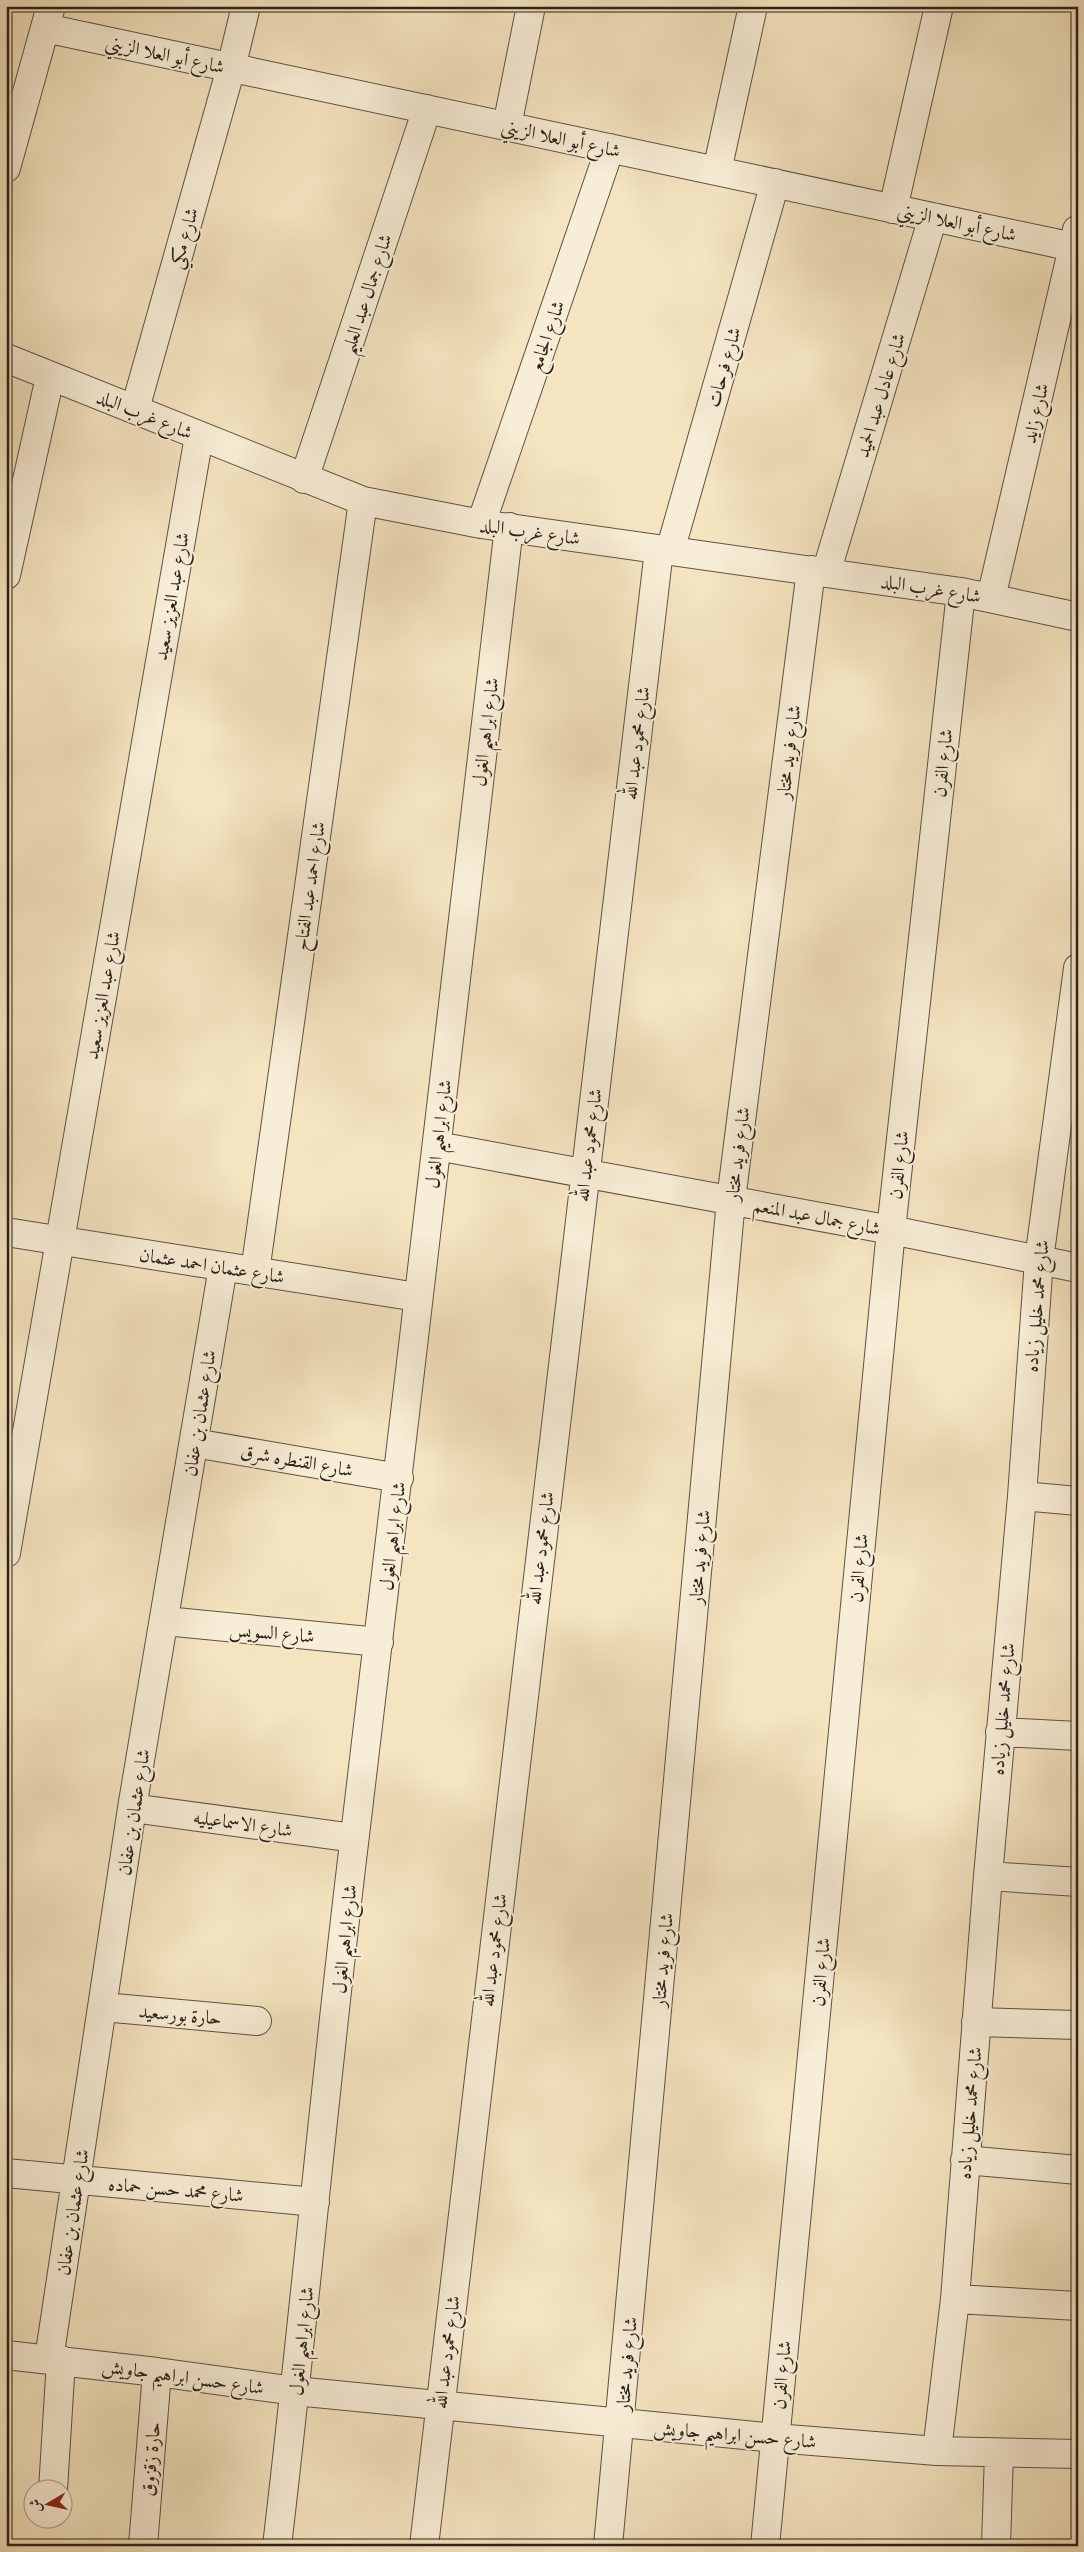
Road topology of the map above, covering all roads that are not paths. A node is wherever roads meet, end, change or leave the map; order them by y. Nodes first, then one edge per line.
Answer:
1 (246, 6) edge
2 (531, 6) edge
3 (753, 6) edge
4 (939, 6) edge
5 (48, 17) edge
6 (232, 68) junction
7 (427, 109) junction
8 (507, 126) junction
9 (610, 148) junction
10 (6, 168) edge
11 (717, 171) junction
12 (775, 183) junction
13 (893, 209) junction
14 (933, 217) junction
15 (1076, 241) edge
16 (6, 358) edge
17 (50, 377) junction
18 (135, 409) junction
19 (198, 436) junction
20 (304, 479) junction
21 (364, 501) junction
22 (481, 524) junction
23 (509, 527) junction
24 (665, 550) junction
25 (819, 572) junction
26 (6, 574) edge
27 (961, 592) junction
28 (991, 598) junction
29 (1078, 617) edge
30 (1078, 968) edge
31 (437, 1146) junction
32 (584, 1174) junction
33 (731, 1200) junction
34 (890, 1230) junction
35 (6, 1232) edge
36 (59, 1241) junction
37 (1039, 1260) junction
38 (223, 1266) junction
39 (1078, 1268) edge
40 (255, 1272) junction
41 (417, 1297) junction
42 (194, 1443) junction
43 (399, 1478) junction
44 (1022, 1496) junction
45 (1078, 1501) edge
46 (6, 1553) edge
47 (165, 1621) junction
48 (379, 1642) junction
49 (1000, 1732) junction
50 (1078, 1736) edge
51 (132, 1808) junction
52 (354, 1838) junction
53 (988, 1876) junction
54 (1078, 1882) edge
55 (103, 2007) junction
56 (257, 2021) dead end
57 (976, 2022) junction
58 (1078, 2025) edge
59 (965, 2160) junction
60 (1078, 2170) edge
61 (6, 2173) edge
62 (78, 2180) junction
63 (315, 2202) junction
64 (955, 2299) junction
65 (1078, 2306) edge
66 (6, 2355) edge
67 (55, 2359) junction
68 (158, 2372) junction
69 (295, 2391) junction
70 (440, 2405) junction
71 (620, 2424) junction
72 (775, 2438) junction
73 (937, 2451) junction
74 (999, 2453) junction
75 (1078, 2454) edge
76 (53, 2480) edge
77 (143, 2546) edge
78 (277, 2546) edge
79 (424, 2546) edge
80 (608, 2546) edge
81 (765, 2546) edge
82 (996, 2546) edge

1 - 6 street, شارع مكي
2 - 8 street
3 - 11 street
4 - 13 street
5 - 6 street, شارع أبو العلا الزيني
5 - 10 street
6 - 7 street, شارع أبو العلا الزيني
6 - 18 street, شارع مكي
7 - 8 street, شارع أبو العلا الزيني
7 - 20 street, شارع جمال عبد العليم
8 - 9 street, شارع أبو العلا الزيني
9 - 11 street, شارع أبو العلا الزيني
9 - 22 street, شارع الجامع
11 - 12 street, شارع أبو العلا الزيني
12 - 13 street, شارع أبو العلا الزيني
12 - 24 street, شارع فرحات
13 - 14 street, شارع أبو العلا الزيني
14 - 15 street, شارع أبو العلا الزيني
14 - 25 street, شارع عادل عبد الحميد
15 - 28 street, شارع زايد
16 - 17 street, شارع غرب البلد
17 - 18 street, شارع غرب البلد
17 - 26 street
18 - 19 street, شارع غرب البلد
19 - 20 street, شارع غرب البلد
19 - 36 street, شارع عبد العزيز سعيد
20 - 21 street, شارع غرب البلد
21 - 22 street, شارع غرب البلد
21 - 40 street, شارع احمد عبد الفتاح
22 - 23 street, شارع غرب البلد
23 - 24 street, شارع غرب البلد
23 - 31 street, شارع ابراهيم الغول
24 - 25 street, شارع غرب البلد
24 - 32 street, شارع محمود عبد الله
25 - 27 street, شارع غرب البلد
25 - 33 street, شارع فريد مختار
27 - 28 street, شارع غرب البلد
27 - 34 street, شارع الفرن
28 - 29 street, شارع غرب البلد
30 - 37 street, شارع محمد خليل زياده
31 - 32 street, شارع جمال عبد المنعم
31 - 41 street, شارع ابراهيم الغول
32 - 33 street, شارع جمال عبد المنعم
32 - 70 street, شارع محمود عبد الله
33 - 34 street, شارع جمال عبد المنعم
33 - 71 street, شارع فريد مختار
34 - 37 street, شارع جمال عبد المنعم
34 - 72 street, شارع الفرن
35 - 36 street, شارع عثمان احمد عثمان
36 - 38 street, شارع عثمان احمد عثمان
36 - 46 street, شارع عبد العزيز سعيد
37 - 39 street, شارع جمال عبد المنعم
37 - 44 street, شارع محمد خليل زياده
38 - 40 street, شارع عثمان احمد عثمان
38 - 42 street, شارع عثمان بن عفان
40 - 41 street, شارع عثمان احمد عثمان
41 - 43 street, شارع ابراهيم الغول
42 - 43 street, شارع القنطره شرق
42 - 47 street, شارع عثمان بن عفان
43 - 48 street, شارع ابراهيم الغول
44 - 45 street
44 - 49 street, شارع محمد خليل زياده
47 - 48 street, شارع السويس
47 - 51 street, شارع عثمان بن عفان
48 - 52 street, شارع ابراهيم الغول
49 - 50 street
49 - 53 street, شارع محمد خليل زياده
51 - 52 street, شارع الاسماعيليه
51 - 55 street, شارع عثمان بن عفان
52 - 63 street, شارع ابراهيم الغول
53 - 54 street
53 - 57 street, شارع محمد خليل زياده
55 - 56 street, حارة بورسعيد
55 - 62 street, شارع عثمان بن عفان
57 - 58 street
57 - 59 street, شارع محمد خليل زياده
59 - 60 street
59 - 64 street, شارع محمد خليل زياده
61 - 62 street, شارع محمد حسن حماده
62 - 63 street, شارع محمد حسن حماده
62 - 67 street, شارع عثمان بن عفان
63 - 69 street, شارع ابراهيم الغول
64 - 65 street
64 - 73 street, شارع محمد خليل زياده
66 - 67 street, شارع حسن ابراهيم جاويش
67 - 68 street, شارع حسن ابراهيم جاويش
67 - 76 street, شارع عثمان بن عفان
68 - 69 street, شارع حسن ابراهيم جاويش
68 - 77 street, حارة زقزوق
69 - 70 street, شارع حسن ابراهيم جاويش
69 - 78 street, شارع ابراهيم الغول
70 - 71 street, شارع حسن ابراهيم جاويش
70 - 79 street, شارع محمود عبد الله
71 - 72 street, شارع حسن ابراهيم جاويش
71 - 80 street, شارع فريد مختار
72 - 73 street, شارع حسن ابراهيم جاويش
72 - 81 street, شارع الفرن
73 - 74 street, شارع حسن ابراهيم جاويش
74 - 75 street, شارع حسن ابراهيم جاويش
74 - 82 street

